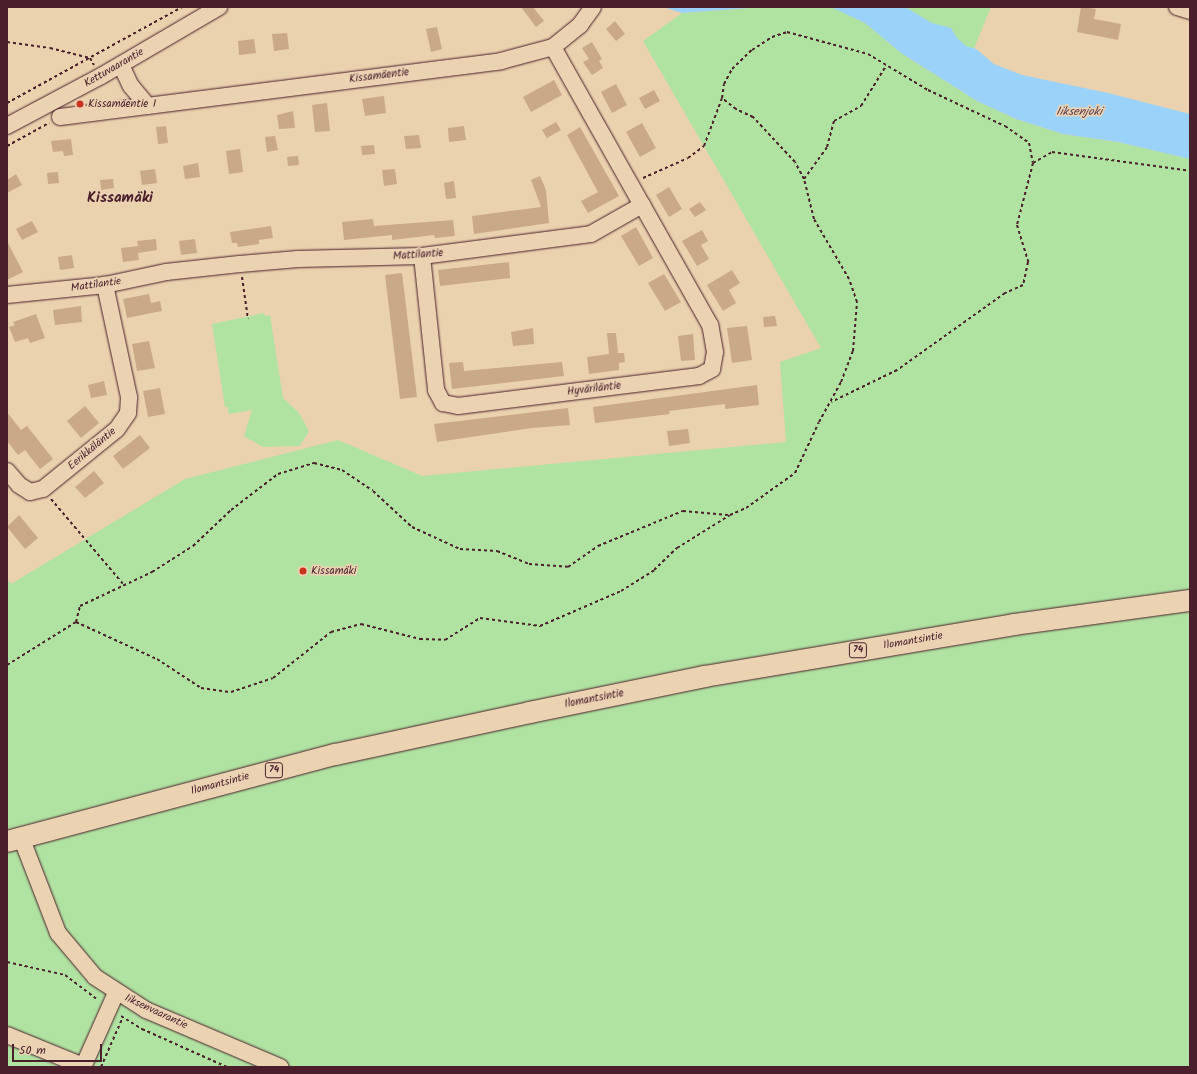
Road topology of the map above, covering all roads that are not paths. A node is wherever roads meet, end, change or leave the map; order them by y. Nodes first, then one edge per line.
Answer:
1 (219, 7) edge
2 (593, 7) edge
3 (1177, 7) edge
4 (1190, 11) edge
5 (553, 47) junction
6 (121, 65) junction
7 (148, 106) junction
8 (60, 117) road end
9 (7, 126) edge
10 (642, 205) junction
11 (422, 256) junction
12 (105, 285) junction
13 (7, 295) edge
14 (7, 471) edge
15 (1190, 600) edge
16 (14, 839) edge
17 (116, 993) junction
18 (7, 1035) edge
19 (83, 1066) edge
20 (280, 1067) edge

1 - 6 street, Kettuvaarantie
2 - 5 street, Kissamäentie
3 - 4 street
5 - 7 street, Kissamäentie
5 - 10 street
6 - 7 street
6 - 9 street, Kettuvaarantie
7 - 8 street, Kissamäentie
10 - 11 street, Mattilantie
10 - 11 street, Hyväriläntie
11 - 12 street, Mattilantie
12 - 13 street, Mattilantie
12 - 14 street, Eerikkäläntie
15 - 16 main road, Ilomantsintie / 74
16 - 17 street, Iiksenvaarantie
17 - 19 street
17 - 20 street, Iiksenvaarantie
18 - 19 street

